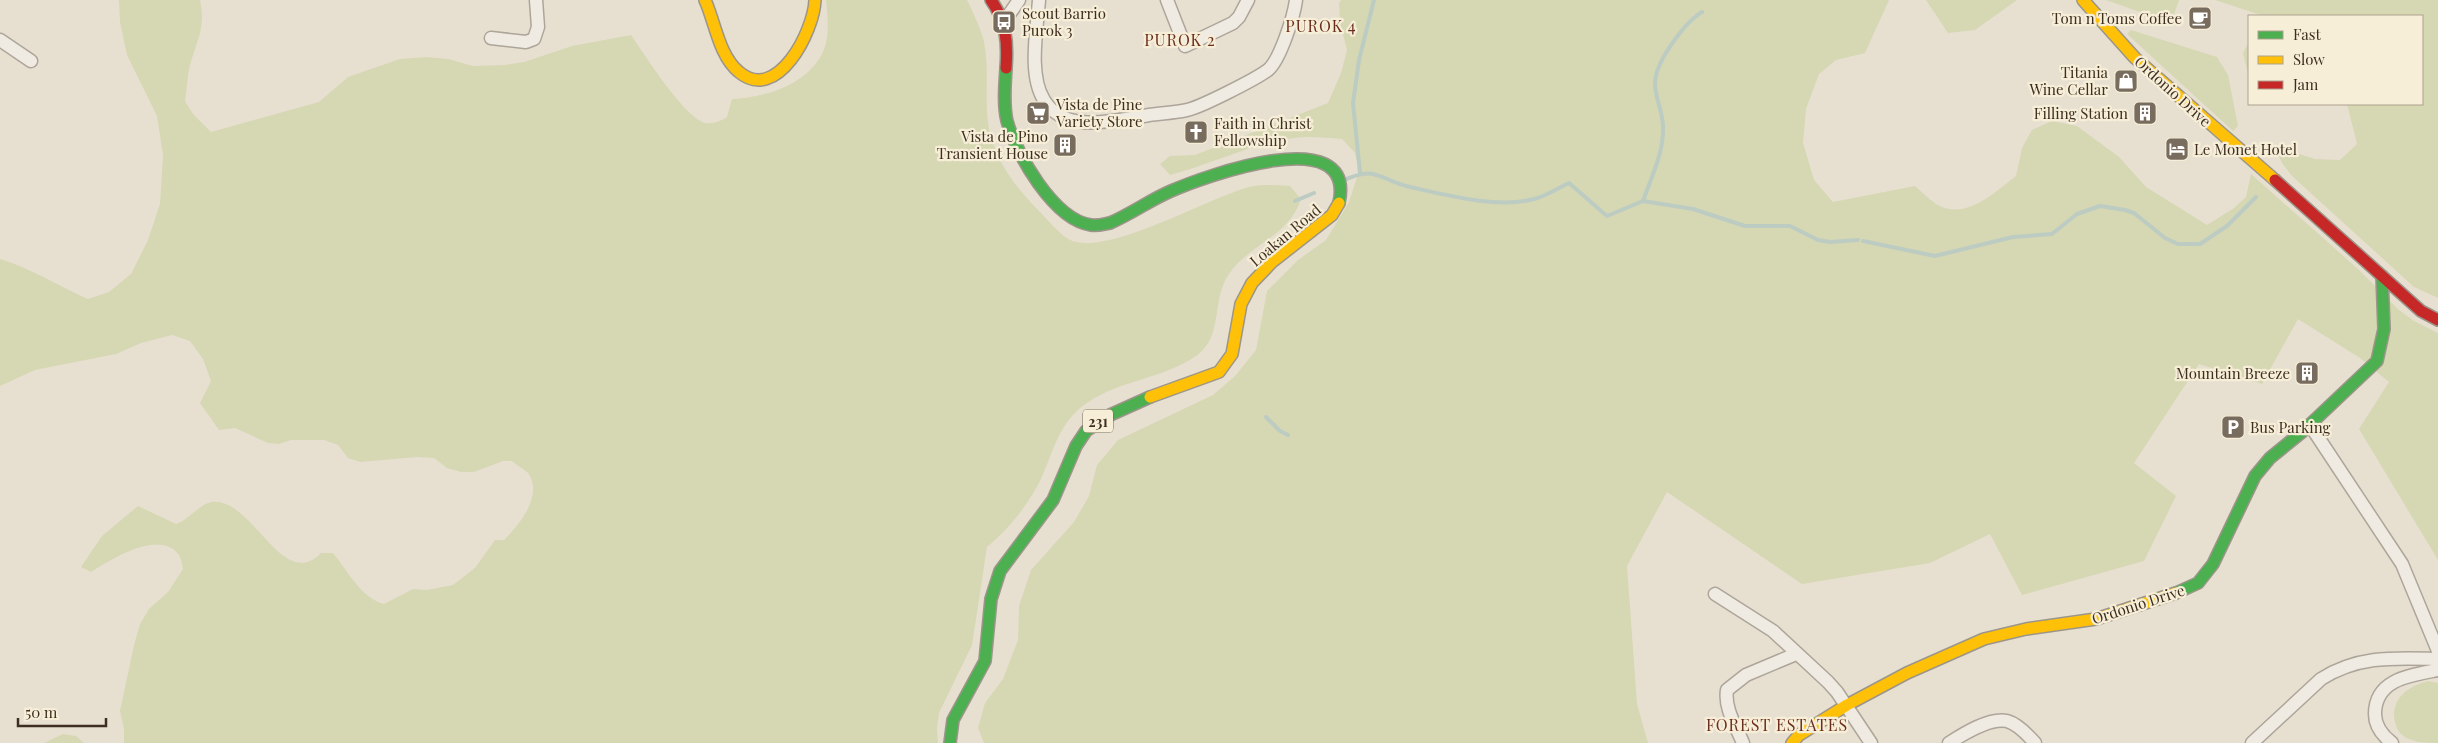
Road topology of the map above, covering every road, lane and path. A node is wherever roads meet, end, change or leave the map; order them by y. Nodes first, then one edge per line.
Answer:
1 (536, 0) edge
2 (705, 0) edge
3 (815, 0) edge
4 (991, 0) edge
5 (1019, 0) edge
6 (1039, 0) edge
7 (1167, 0) edge
8 (1248, 0) edge
9 (1296, 0) edge
10 (2083, 0) edge
11 (1004, 22) junction
12 (491, 38) dead end
13 (0, 40) edge
14 (31, 61) dead end
15 (2382, 276) junction
16 (2395, 288) junction
17 (2384, 314) junction
18 (2438, 320) edge
19 (2310, 425) junction
20 (1714, 594) dead end
21 (2438, 651) edge
22 (1796, 654) junction
23 (2438, 659) edge
24 (2438, 670) edge
25 (1847, 705) junction
26 (950, 743) edge
27 (1743, 743) edge
28 (1792, 743) edge
29 (1871, 743) edge
30 (1949, 743) edge
31 (2035, 743) edge
32 (2252, 743) edge
33 (2392, 743) edge

1 - 12 street
2 - 3 street
4 - 11 street, Loakan Road / 231
5 - 11 street
6 - 9 street
7 - 8 street
10 - 15 street, Ordonio Drive
11 - 26 street, Loakan Road / 231
13 - 14 street
15 - 16 street, Ordonio Drive
15 - 17 street, Ordonio Drive
16 - 17 street, Ordonio Drive
16 - 18 street, Ordonio Drive
17 - 19 street, Ordonio Drive
19 - 21 street
19 - 25 street, Ordonio Drive
20 - 22 street
22 - 25 street
22 - 27 street
23 - 32 street
24 - 33 street
25 - 28 street, Ordonio Drive
25 - 29 street
30 - 31 street

